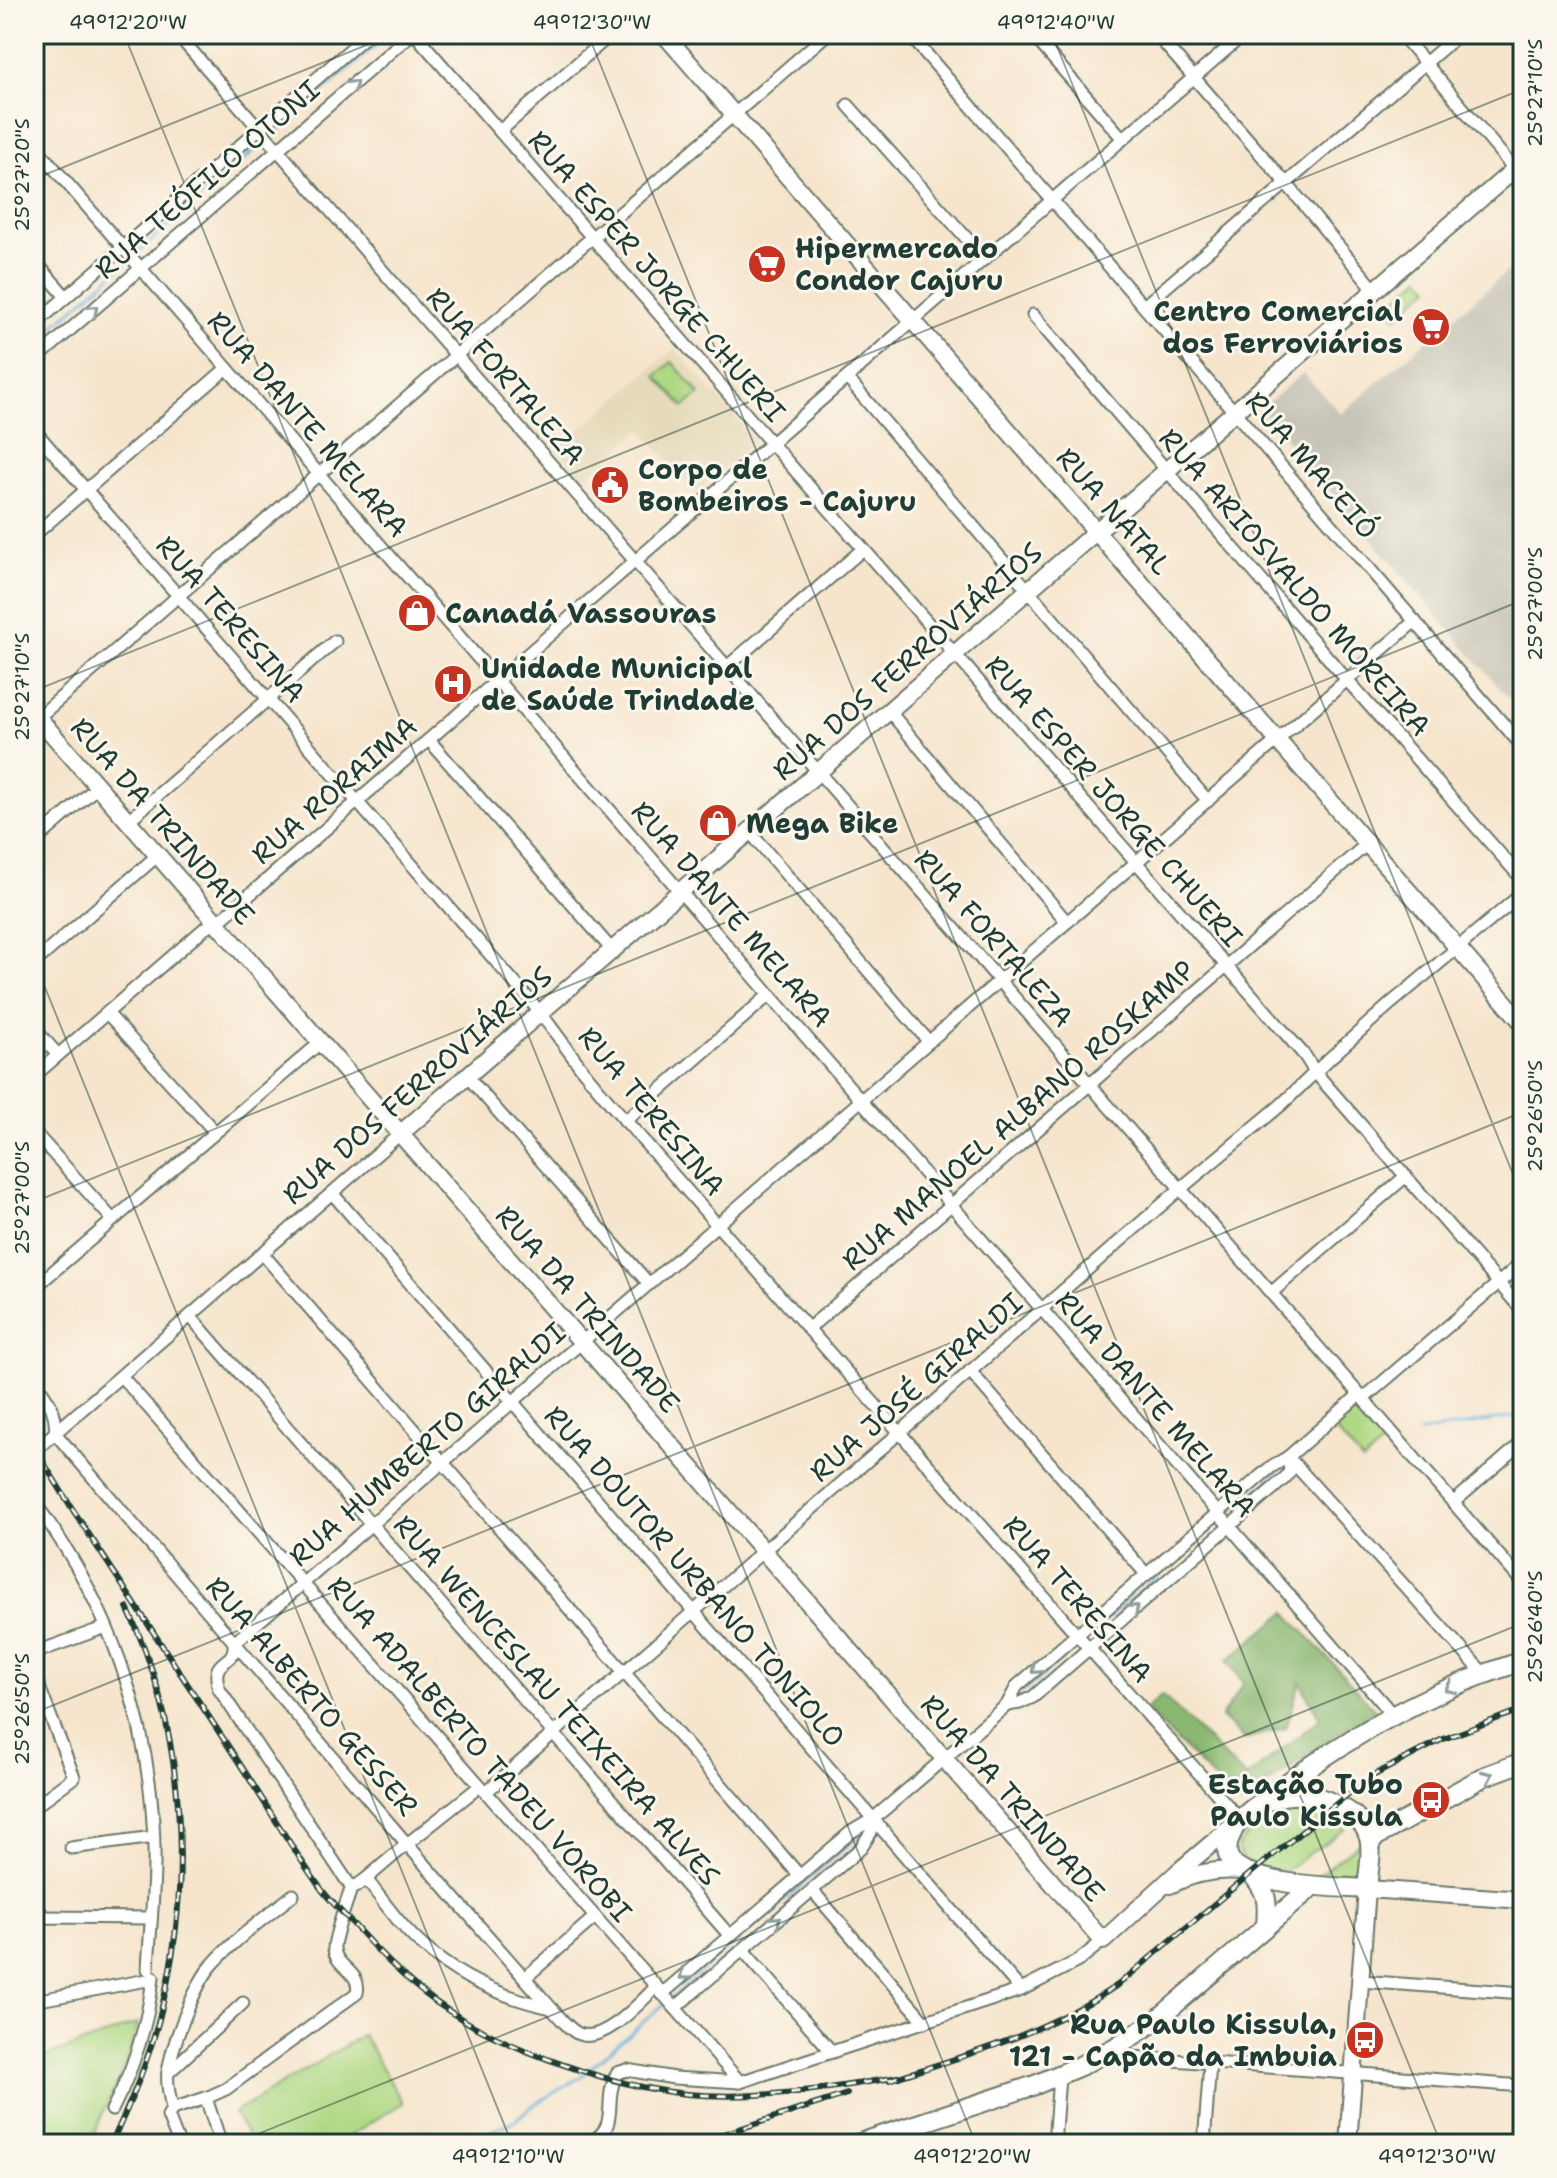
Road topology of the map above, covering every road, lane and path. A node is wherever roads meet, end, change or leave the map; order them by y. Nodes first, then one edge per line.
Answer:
1 (177, 34) edge
2 (368, 34) edge
3 (413, 34) edge
4 (611, 34) edge
5 (664, 34) edge
6 (827, 34) edge
7 (909, 34) edge
8 (1032, 34) edge
9 (1156, 34) edge
10 (1244, 34) edge
11 (1401, 34) edge
12 (1459, 34) edge
13 (1425, 63) junction
14 (1194, 78) junction
15 (848, 105) dead end
16 (734, 114) junction
17 (259, 129) junction
18 (500, 131) junction
19 (1123, 139) junction
20 (34, 145) edge
21 (278, 150) junction
22 (1519, 165) edge
23 (1286, 183) junction
24 (1052, 200) junction
25 (592, 238) junction
26 (123, 248) junction
27 (985, 259) junction
28 (34, 260) edge
29 (141, 268) junction
30 (1375, 290) junction
31 (66, 297) junction
32 (1144, 306) junction
33 (1033, 315) dead end
34 (914, 321) junction
35 (34, 325) edge
36 (456, 355) junction
37 (34, 361) edge
38 (227, 368) junction
39 (847, 378) junction
40 (1234, 411) junction
41 (34, 430) edge
42 (771, 443) junction
43 (1166, 471) junction
44 (319, 474) junction
45 (86, 490) junction
46 (1097, 531) junction
47 (34, 535) edge
48 (863, 549) junction
49 (635, 561) junction
50 (1028, 590) junction
51 (179, 596) junction
52 (1415, 621) junction
53 (335, 641) dead end
54 (955, 654) junction
55 (727, 667) junction
56 (1347, 680) junction
57 (498, 681) junction
58 (268, 700) junction
59 (889, 711) junction
60 (35, 717) edge
61 (429, 740) junction
62 (1278, 740) junction
63 (1523, 747) edge
64 (818, 772) junction
65 (98, 786) junction
66 (1208, 801) junction
67 (357, 802) junction
68 (128, 821) junction
69 (749, 831) junction
70 (34, 842) edge
71 (1368, 843) junction
72 (158, 855) junction
73 (1136, 862) junction
74 (1523, 880) edge
75 (680, 891) junction
76 (1523, 893) edge
77 (1067, 922) junction
78 (217, 923) junction
79 (1460, 948) junction
80 (612, 950) junction
81 (34, 963) edge
82 (1227, 966) junction
83 (999, 981) junction
84 (769, 995) junction
85 (540, 1012) junction
86 (107, 1013) junction
87 (1523, 1023) edge
88 (34, 1028) edge
89 (321, 1042) junction
90 (929, 1042) junction
91 (58, 1055) junction
92 (1315, 1072) junction
93 (34, 1076) edge
94 (467, 1076) junction
95 (1090, 1085) junction
96 (861, 1100) junction
97 (625, 1121) junction
98 (34, 1132) edge
99 (215, 1132) junction
100 (400, 1134) junction
101 (1406, 1176) junction
102 (1180, 1189) junction
103 (332, 1193) junction
104 (951, 1205) junction
105 (113, 1220) junction
106 (717, 1225) junction
107 (262, 1253) junction
108 (1523, 1262) edge
109 (1498, 1283) junction
110 (649, 1284) junction
111 (34, 1288) edge
112 (1271, 1293) junction
113 (1042, 1309) junction
114 (1523, 1311) edge
115 (190, 1316) junction
116 (808, 1329) junction
117 (582, 1342) junction
118 (970, 1371) junction
119 (121, 1376) junction
120 (34, 1380) edge
121 (1361, 1397) junction
122 (512, 1402) junction
123 (55, 1433) junction
124 (899, 1433) junction
125 (1523, 1442) edge
126 (34, 1451) edge
127 (1288, 1457) junction
128 (442, 1462) junction
129 (34, 1502) edge
130 (1453, 1503) junction
131 (1218, 1513) junction
132 (371, 1524) junction
133 (1229, 1526) junction
134 (764, 1551) junction
135 (1146, 1574) junction
136 (302, 1583) junction
137 (1523, 1583) edge
138 (694, 1612) junction
139 (106, 1627) junction
140 (1077, 1634) junction
141 (234, 1643) junction
142 (1089, 1648) junction
143 (34, 1653) edge
144 (1523, 1661) edge
145 (624, 1672) junction
146 (34, 1674) edge
147 (1484, 1674) junction
148 (1007, 1705) junction
149 (1393, 1715) junction
150 (554, 1733) junction
151 (944, 1758) junction
152 (1523, 1762) edge
153 (483, 1789) junction
154 (34, 1807) edge
155 (1256, 1807) junction
156 (873, 1819) junction
157 (1240, 1820) junction
158 (154, 1837) junction
159 (1370, 1840) junction
160 (407, 1844) junction
161 (71, 1848) dead end
162 (1251, 1873) junction
163 (800, 1876) junction
164 (366, 1879) junction
165 (352, 1886) junction
166 (1313, 1886) junction
167 (1367, 1889) junction
168 (812, 1890) junction
169 (293, 1895) dead end
170 (1148, 1899) junction
171 (34, 1900) edge
172 (1523, 1900) edge
173 (43, 1917) junction
174 (595, 1917) junction
175 (151, 1918) junction
176 (1266, 1926) junction
177 (34, 1933) edge
178 (730, 1936) junction
179 (1103, 1941) junction
180 (743, 1950) junction
181 (149, 1975) junction
182 (525, 1978) junction
183 (1360, 1981) junction
184 (659, 1990) junction
185 (1021, 1990) junction
186 (1523, 1993) edge
187 (34, 2001) edge
188 (243, 2003) dead end
189 (551, 2008) junction
190 (675, 2008) junction
191 (925, 2022) junction
192 (832, 2052) junction
193 (1101, 2055) junction
194 (1210, 2063) junction
195 (167, 2073) junction
196 (1353, 2073) junction
197 (1059, 2076) junction
198 (740, 2082) junction
199 (1523, 2086) edge
200 (206, 2098) junction
201 (172, 2109) junction
202 (112, 2110) dead end
203 (179, 2144) edge
204 (221, 2144) edge
205 (586, 2144) edge
206 (857, 2144) edge
207 (1054, 2144) edge
208 (1204, 2144) edge
209 (1348, 2144) edge

1 - 17 street, RUA FORTALEZA
2 - 17 street, RUA TEÓFILO OTONI
3 - 18 street, RUA ESPER JORGE CHUERI
21 -> 3 street, RUA TEÓFILO OTONI
4 - 18 street
5 - 16 street, RUA NATAL
6 - 16 street
7 - 24 street, RUA MACEIÓ
8 - 19 street
9 - 14 street
10 - 14 street, RUA RORAIMA
11 - 13 street
12 - 13 street
13 - 22 street
13 - 23 street
14 - 19 street, RUA RORAIMA
14 - 23 street
15 - 27 street
16 - 25 street
16 - 34 street, RUA NATAL
17 - 21 street, RUA FORTALEZA
17 - 26 street, RUA TEÓFILO OTONI
18 - 25 street, RUA ESPER JORGE CHUERI
19 - 24 street, RUA RORAIMA
20 - 26 street, RUA DANTE MELARA
21 - 29 street, RUA TEÓFILO OTONI
21 - 36 street, RUA FORTALEZA
22 - 30 street, RUA DOS FERROVIÁRIOS
23 - 30 street
23 - 32 street
24 - 27 street, RUA RORAIMA
24 - 32 street, RUA MACEIÓ
25 - 36 street
25 - 42 street, RUA ESPER JORGE CHUERI
26 - 29 street, RUA DANTE MELARA
26 - 31 street, RUA TEÓFILO OTONI
27 - 34 street, RUA RORAIMA
28 - 31 street
37 -> 29 street, RUA TEÓFILO OTONI
29 - 38 street, RUA DANTE MELARA
30 - 40 street, RUA DOS FERROVIÁRIOS
31 - 35 street, RUA TEÓFILO OTONI
32 - 40 street, RUA MACEIÓ
33 - 43 street, RUA ARIOSVALDO MOREIRA
34 - 39 street, RUA RORAIMA
34 - 46 street, RUA NATAL
36 - 44 street
36 - 49 street, RUA FORTALEZA
38 - 44 street, RUA DANTE MELARA
38 - 45 street
39 - 42 street, RUA RORAIMA
39 - 50 street
40 - 43 street, RUA DOS FERROVIÁRIOS
40 - 52 street, RUA MACEIÓ
41 - 45 street, RUA TERESINA
42 - 48 street, RUA ESPER JORGE CHUERI
42 - 49 street, RUA RORAIMA
43 - 46 street, RUA DOS FERROVIÁRIOS
43 - 56 street, RUA ARIOSVALDO MOREIRA
44 - 51 street
44 - 57 street, RUA DANTE MELARA
45 - 47 street
45 - 51 street, RUA TERESINA
46 - 50 street, RUA DOS FERROVIÁRIOS
46 - 62 street, RUA NATAL
48 - 54 street, RUA ESPER JORGE CHUERI
48 - 55 street
49 - 55 street, RUA FORTALEZA
49 - 57 street, RUA RORAIMA
50 - 54 street, RUA DOS FERROVIÁRIOS
50 - 66 street
51 - 58 street, RUA TERESINA
51 - 60 street
52 - 56 street, RUA HUMBERTO GIRALDI
52 - 63 street, RUA MACEIÓ
53 - 58 street
54 - 59 street, RUA DOS FERROVIÁRIOS
54 - 73 street, RUA ESPER JORGE CHUERI
55 - 64 street, RUA FORTALEZA
56 - 62 street, RUA HUMBERTO GIRALDI
56 - 74 street, RUA ARIOSVALDO MOREIRA
57 - 61 street, RUA RORAIMA
57 - 75 street, RUA DANTE MELARA
58 - 67 street, RUA TERESINA
58 - 68 street
59 - 64 street, RUA DOS FERROVIÁRIOS
59 - 77 street
60 - 65 street, RUA DA TRINDADE
61 - 67 street, RUA RORAIMA
61 - 80 street
62 - 66 street, RUA HUMBERTO GIRALDI
62 - 71 street, RUA NATAL
64 - 69 street, RUA DOS FERROVIÁRIOS
64 - 83 street, RUA FORTALEZA
65 - 68 street, RUA DA TRINDADE
65 - 70 street
66 - 73 street, RUA HUMBERTO GIRALDI
67 - 78 street, RUA RORAIMA
67 - 85 street, RUA TERESINA
68 - 72 street, RUA DA TRINDADE
69 - 75 street, RUA DOS FERROVIÁRIOS
69 - 90 street
71 - 79 street, RUA NATAL
71 - 82 street, RUA MANOEL ALBANO ROSKAMP
72 - 78 street, RUA DA TRINDADE
72 - 81 street
73 - 77 street, RUA HUMBERTO GIRALDI
73 - 82 street, RUA ESPER JORGE CHUERI
75 - 80 street, RUA DOS FERROVIÁRIOS
75 - 84 street, RUA DANTE MELARA
76 - 79 street, RUA JOSÉ GIRALDI
77 - 83 street, RUA HUMBERTO GIRALDI
78 - 86 street, RUA RORAIMA
78 - 89 street, RUA DA TRINDADE
79 - 87 street, RUA NATAL
79 - 92 street, RUA JOSÉ GIRALDI
80 - 85 street, RUA DOS FERROVIÁRIOS
82 - 92 street, RUA ESPER JORGE CHUERI
82 - 95 street, RUA MANOEL ALBANO ROSKAMP
83 - 90 street, RUA HUMBERTO GIRALDI
83 - 95 street, RUA FORTALEZA
84 - 96 street, RUA DANTE MELARA
84 - 97 street
85 - 94 street, RUA DOS FERROVIÁRIOS
85 - 97 street, RUA TERESINA
86 - 91 street, RUA RORAIMA
86 - 99 street
88 - 91 street
89 - 99 street
89 - 100 street, RUA DA TRINDADE
90 - 96 street, RUA HUMBERTO GIRALDI
91 - 93 street, RUA RORAIMA
92 - 101 street, RUA ESPER JORGE CHUERI
92 - 102 street, RUA JOSÉ GIRALDI
94 - 100 street, RUA DOS FERROVIÁRIOS
94 - 110 street
95 - 102 street, RUA FORTALEZA
95 - 104 street, RUA MANOEL ALBANO ROSKAMP
96 - 104 street, RUA DANTE MELARA
96 - 106 street, RUA HUMBERTO GIRALDI
97 - 106 street, RUA TERESINA
98 - 105 street
99 - 105 street
100 - 103 street, RUA DOS FERROVIÁRIOS
100 - 117 street, RUA DA TRINDADE
101 - 109 street, RUA ESPER JORGE CHUERI
101 - 112 street
102 - 112 street, RUA FORTALEZA
102 - 113 street, RUA JOSÉ GIRALDI
103 - 107 street, RUA DOS FERROVIÁRIOS
103 - 122 street, RUA DOUTOR URBANO TONIOLO
104 - 113 street, RUA DANTE MELARA
104 - 116 street, RUA MANOEL ALBANO ROSKAMP
105 - 111 street
106 - 110 street, RUA HUMBERTO GIRALDI
106 - 116 street, RUA TERESINA
107 - 115 street, RUA DOS FERROVIÁRIOS
107 - 128 street
108 - 109 street
109 - 114 street, RUA ESPER JORGE CHUERI
109 - 121 street
110 - 117 street, RUA HUMBERTO GIRALDI
112 - 121 street, RUA FORTALEZA
113 - 118 street, RUA JOSÉ GIRALDI
113 - 131 street, RUA DANTE MELARA
115 - 119 street, RUA DOS FERROVIÁRIOS
115 - 132 street, RUA WENCESLAU TEIXEIRA ALVES
116 - 124 street, RUA TERESINA
117 - 122 street, RUA HUMBERTO GIRALDI
117 - 134 street, RUA DA TRINDADE
118 - 124 street, RUA JOSÉ GIRALDI
118 - 135 street
119 - 123 street, RUA DOS FERROVIÁRIOS
119 - 136 street, RUA ADALBERTO TADEU VOROBI
120 - 123 street, RUA ALBERTO GESSER
121 - 127 street
121 - 130 street, RUA FORTALEZA
122 - 128 street, RUA HUMBERTO GIRALDI
122 - 138 street, RUA DOUTOR URBANO TONIOLO
123 - 126 street, RUA DOS FERROVIÁRIOS
123 - 141 street, RUA ALBERTO GESSER
124 - 134 street, RUA JOSÉ GIRALDI
124 - 140 street, RUA TERESINA
125 - 130 street
127 - 131 street
127 - 133 street
127 - 147 street
128 - 132 street, RUA HUMBERTO GIRALDI
128 - 145 street
129 - 139 street
130 - 137 street, RUA FORTALEZA
131 - 133 street, RUA DANTE MELARA
131 - 135 street
132 - 136 street, RUA HUMBERTO GIRALDI
132 - 150 street, RUA WENCESLAU TEIXEIRA ALVES
142 -> 133 street
133 - 149 street, RUA DANTE MELARA
134 - 138 street, RUA JOSÉ GIRALDI
134 - 151 street, RUA DA TRINDADE
135 - 140 street
136 - 141 street, RUA HUMBERTO GIRALDI
136 - 153 street, RUA ADALBERTO TADEU VOROBI
138 - 145 street, RUA JOSÉ GIRALDI
138 - 156 street, RUA DOUTOR URBANO TONIOLO
139 - 143 street
139 - 158 street
140 - 142 street, RUA TERESINA
140 -> 148 street
141 - 160 street, RUA ALBERTO GESSER
141 - 165 street, RUA HUMBERTO GIRALDI
142 - 148 street
142 - 157 street, RUA TERESINA
144 - 147 main road
145 - 150 street, RUA JOSÉ GIRALDI
145 - 163 street
146 - 154 street
147 -> 149 main road
148 - 151 street
149 - 155 main road
150 - 153 street, RUA JOSÉ GIRALDI
150 - 178 street, RUA WENCESLAU TEIXEIRA ALVES
151 - 156 street
151 - 179 street, RUA DA TRINDADE
159 -> 152 main road
153 - 160 street, RUA JOSÉ GIRALDI
153 - 174 street, RUA ADALBERTO TADEU VOROBI
155 - 157 main road
155 - 159 main road
156 - 163 street
156 - 168 street
156 - 185 street, RUA DOUTOR URBANO TONIOLO
157 - 162 main road
157 - 170 street
158 - 161 street
158 - 175 street
159 - 167 main road
160 - 164 street, RUA JOSÉ GIRALDI
160 - 182 street, RUA ALBERTO GESSER
162 - 166 main road
162 - 170 street
162 - 176 main road
163 - 178 street
164 - 165 street, RUA JOSÉ GIRALDI
164 - 189 street
165 - 200 street
166 - 167 main road
166 - 176 main road
167 - 172 street
167 - 183 street
180 -> 168 street
168 - 191 street
169 - 195 street
170 - 179 street
171 - 173 street
173 - 175 street
173 - 177 street
174 - 182 street
174 - 184 street, RUA ADALBERTO TADEU VOROBI
175 - 181 street
176 - 193 main road
178 -> 184 street
179 - 185 street
180 - 190 street
180 - 192 street
181 - 187 street
181 - 202 street
182 - 189 street, RUA ALBERTO GESSER
183 - 186 street
183 - 196 street
184 - 189 street, RUA ALBERTO GESSER
184 - 190 street, RUA ADALBERTO TADEU VOROBI
185 - 191 street
188 - 195 street
190 - 198 street, RUA ADALBERTO TADEU VOROBI
191 - 192 street
192 - 198 street
193 - 194 street
193 - 197 main road
194 - 196 street
194 - 208 street
195 - 201 street
196 - 199 street
196 - 209 street
197 - 206 main road
197 - 207 street
198 - 205 street
200 - 201 street
200 - 204 street
201 - 203 street

